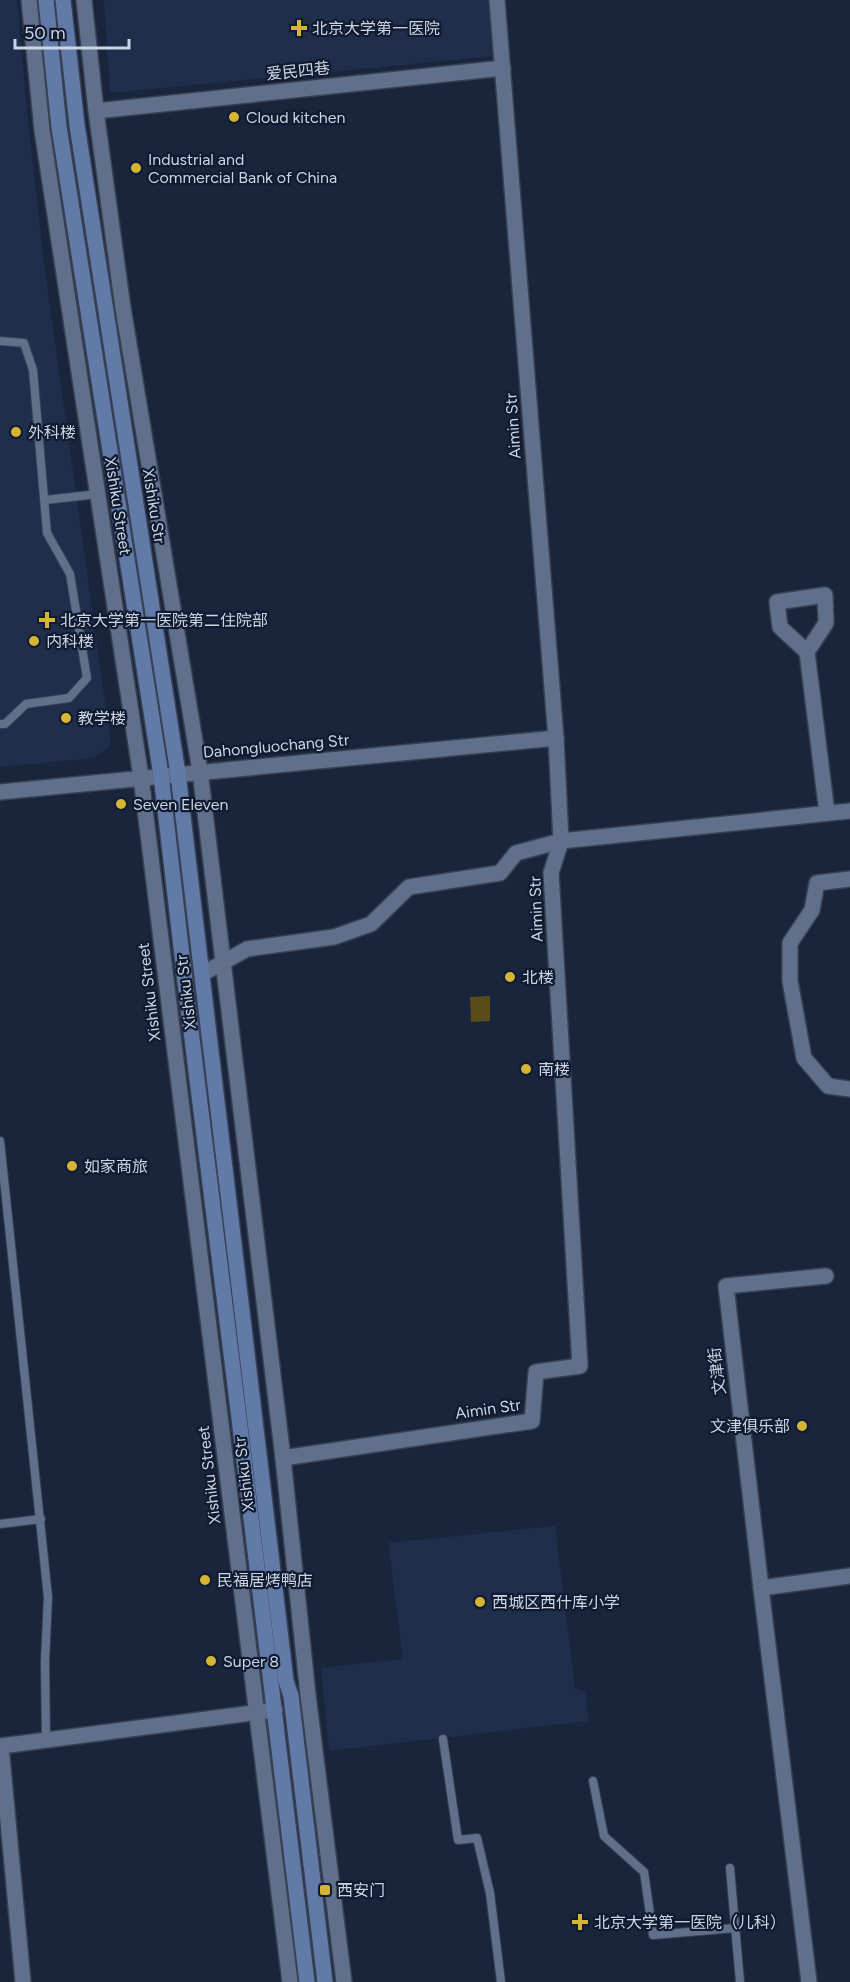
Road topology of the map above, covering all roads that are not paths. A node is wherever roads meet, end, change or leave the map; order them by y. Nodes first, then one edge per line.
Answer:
1 (29, 0) edge
2 (46, 0) edge
3 (63, 0) edge
4 (84, 0) edge
5 (497, 0) edge
6 (503, 68) junction
7 (96, 111) junction
8 (0, 341) edge
9 (98, 494) junction
10 (45, 500) junction
11 (807, 652) dead end
12 (0, 724) edge
13 (556, 738) junction
14 (200, 771) junction
15 (178, 774) junction
16 (161, 775) junction
17 (141, 777) junction
18 (0, 792) edge
19 (850, 811) edge
20 (827, 813) junction
21 (561, 841) junction
22 (850, 879) edge
23 (223, 963) junction
24 (202, 974) junction
25 (850, 1089) edge
26 (0, 1141) edge
27 (826, 1276) dead end
28 (283, 1458) junction
29 (41, 1519) junction
30 (0, 1524) edge
31 (850, 1576) edge
32 (760, 1588) junction
33 (275, 1710) junction
34 (256, 1712) junction
35 (443, 1739) dead end
36 (46, 1740) junction
37 (1, 1741) edge
38 (592, 1781) dead end
39 (730, 1868) dead end
40 (735, 1928) junction
41 (23, 1982) edge
42 (290, 1982) edge
43 (307, 1982) edge
44 (325, 1982) edge
45 (344, 1982) edge
46 (501, 1982) edge
47 (740, 1982) edge
48 (809, 1982) edge

1 - 9 street, Xishiku Street
2 - 16 main road, Xishiku Street
3 - 15 main road, Xishiku Str
4 - 7 street
5 - 6 street, Aimin Str
6 - 7 street, 爱民四巷
6 - 13 street, Aimin Str
7 - 14 street
8 - 10 lane
9 - 10 lane
9 - 17 street, Xishiku Street
10 - 12 lane
11 - 20 street
13 - 14 street, Dahongluochang Str
13 - 21 street, Aimin Str
14 - 15 street, Dahongluochang Str
14 - 23 street
15 - 16 street, Dahongluochang Str
15 - 24 main road, Xishiku Str
16 - 17 street, Dahongluochang Str
16 - 33 main road, Xishiku Street
17 - 18 street, Dahongluochang Str
17 - 34 street, Xishiku Street
19 - 20 street
20 - 21 street
21 - 23 street
21 - 28 street, Aimin Str
22 - 25 street
23 - 24 street
23 - 28 street
24 - 44 main road, Xishiku Str
26 - 29 lane
27 - 32 street, 文津街
28 - 45 street
29 - 30 lane
29 - 36 lane
31 - 32 street
32 - 48 street
33 - 34 street
33 - 43 main road, Xishiku Street
34 - 36 street
34 - 42 street, Xishiku Street
35 - 46 lane
36 - 37 street
37 - 41 street
38 - 40 lane
39 - 40 lane
40 - 47 lane

